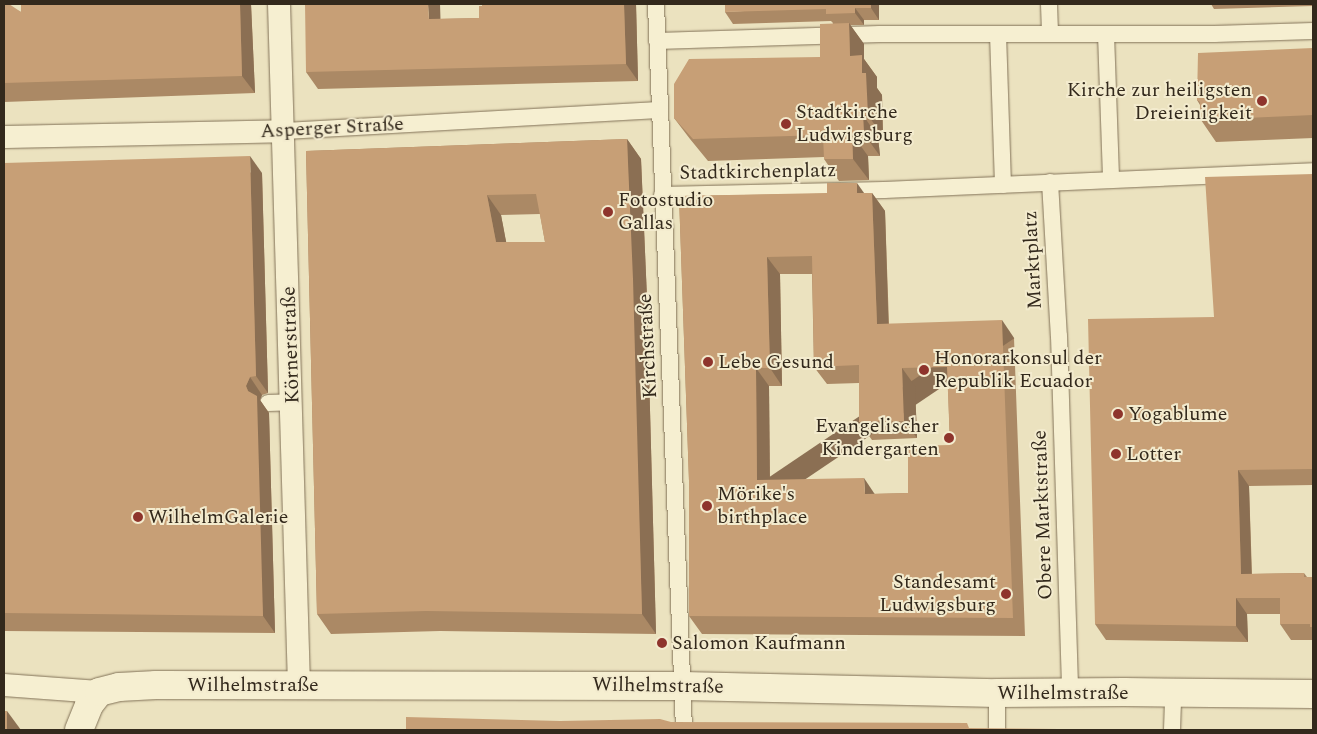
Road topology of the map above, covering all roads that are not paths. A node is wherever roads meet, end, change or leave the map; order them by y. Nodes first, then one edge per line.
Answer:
1 (279, 4) edge
2 (656, 4) edge
3 (1049, 4) edge
4 (1313, 31) edge
5 (998, 34) junction
6 (1050, 34) junction
7 (1106, 34) junction
8 (657, 40) junction
9 (659, 110) junction
10 (284, 131) junction
11 (4, 137) edge
12 (1313, 171) edge
13 (1111, 179) junction
14 (1050, 182) junction
15 (1003, 185) junction
16 (884, 190) joint
17 (662, 195) junction
18 (1059, 336) joint
19 (292, 402) junction
20 (268, 403) dead end
21 (4, 685) edge
22 (300, 686) junction
23 (683, 686) junction
24 (99, 692) junction
25 (1070, 692) junction
26 (1173, 692) junction
27 (997, 694) junction
28 (1313, 694) edge
29 (79, 730) edge
30 (684, 730) edge
31 (997, 730) edge
32 (1172, 730) edge

1 - 10 street, Körnerstraße
2 - 8 street, Kirchstraße
3 - 6 street
4 - 7 street
5 - 6 street
5 - 8 street
5 - 15 street
6 - 7 street
7 - 13 street
8 - 9 street, Kirchstraße
9 - 10 street, Asperger Straße
9 - 17 street, Kirchstraße
10 - 11 street, Asperger Straße
10 - 19 street, Körnerstraße
12 - 13 street, Marktplatz
13 - 14 street, Marktplatz
14 - 15 street, Marktplatz
14 - 18 street, Marktplatz
15 - 16 street, Marktplatz
16 - 17 street, Stadtkirchenplatz
17 - 23 street, Kirchstraße
18 - 25 street, Obere Marktstraße
19 - 20 street
19 - 22 street, Körnerstraße
21 - 24 street, Wilhelmstraße
22 - 23 street, Wilhelmstraße
22 - 24 street, Wilhelmstraße
23 - 27 street, Wilhelmstraße
23 - 30 street, Kirchstraße
24 - 29 street
25 - 26 street, Wilhelmstraße
25 - 27 street, Wilhelmstraße
26 - 28 street, Wilhelmstraße
26 - 32 street
27 - 31 street

